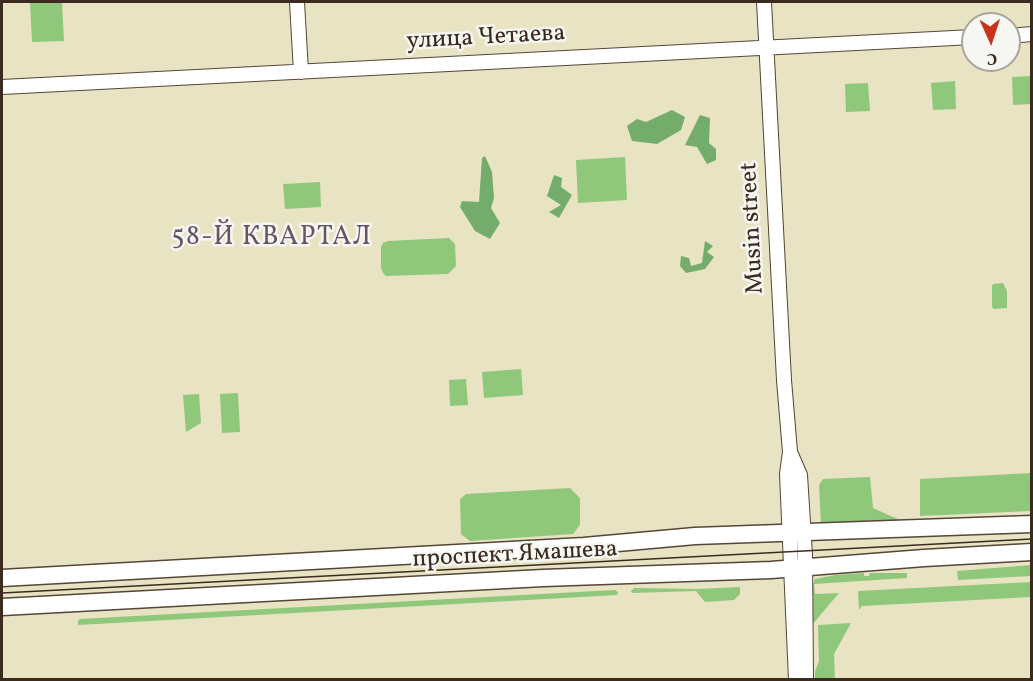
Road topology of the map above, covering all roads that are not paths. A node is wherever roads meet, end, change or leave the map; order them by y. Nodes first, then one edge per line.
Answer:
1 (297, 2) edge
2 (764, 2) edge
3 (961, 38) edge
4 (767, 48) junction
5 (301, 72) junction
6 (2, 87) edge
7 (1032, 524) edge
8 (797, 533) junction
9 (1032, 552) edge
10 (798, 567) junction
11 (2, 578) edge
12 (2, 607) edge
13 (796, 680) edge
14 (806, 680) edge

1 - 5 street
2 - 4 street, Musin street
3 - 4 street, улица Четаева
4 - 5 street, улица Четаева
4 - 8 street, Musin street
5 - 6 street, улица Четаева
7 - 8 main road, проспект Ямашева
8 - 10 street, Musin street
8 - 11 main road, проспект Ямашева
9 - 10 main road, проспект Ямашева
10 - 12 main road, проспект Ямашева
10 - 13 street, Musin street
10 - 14 street, Musin street

